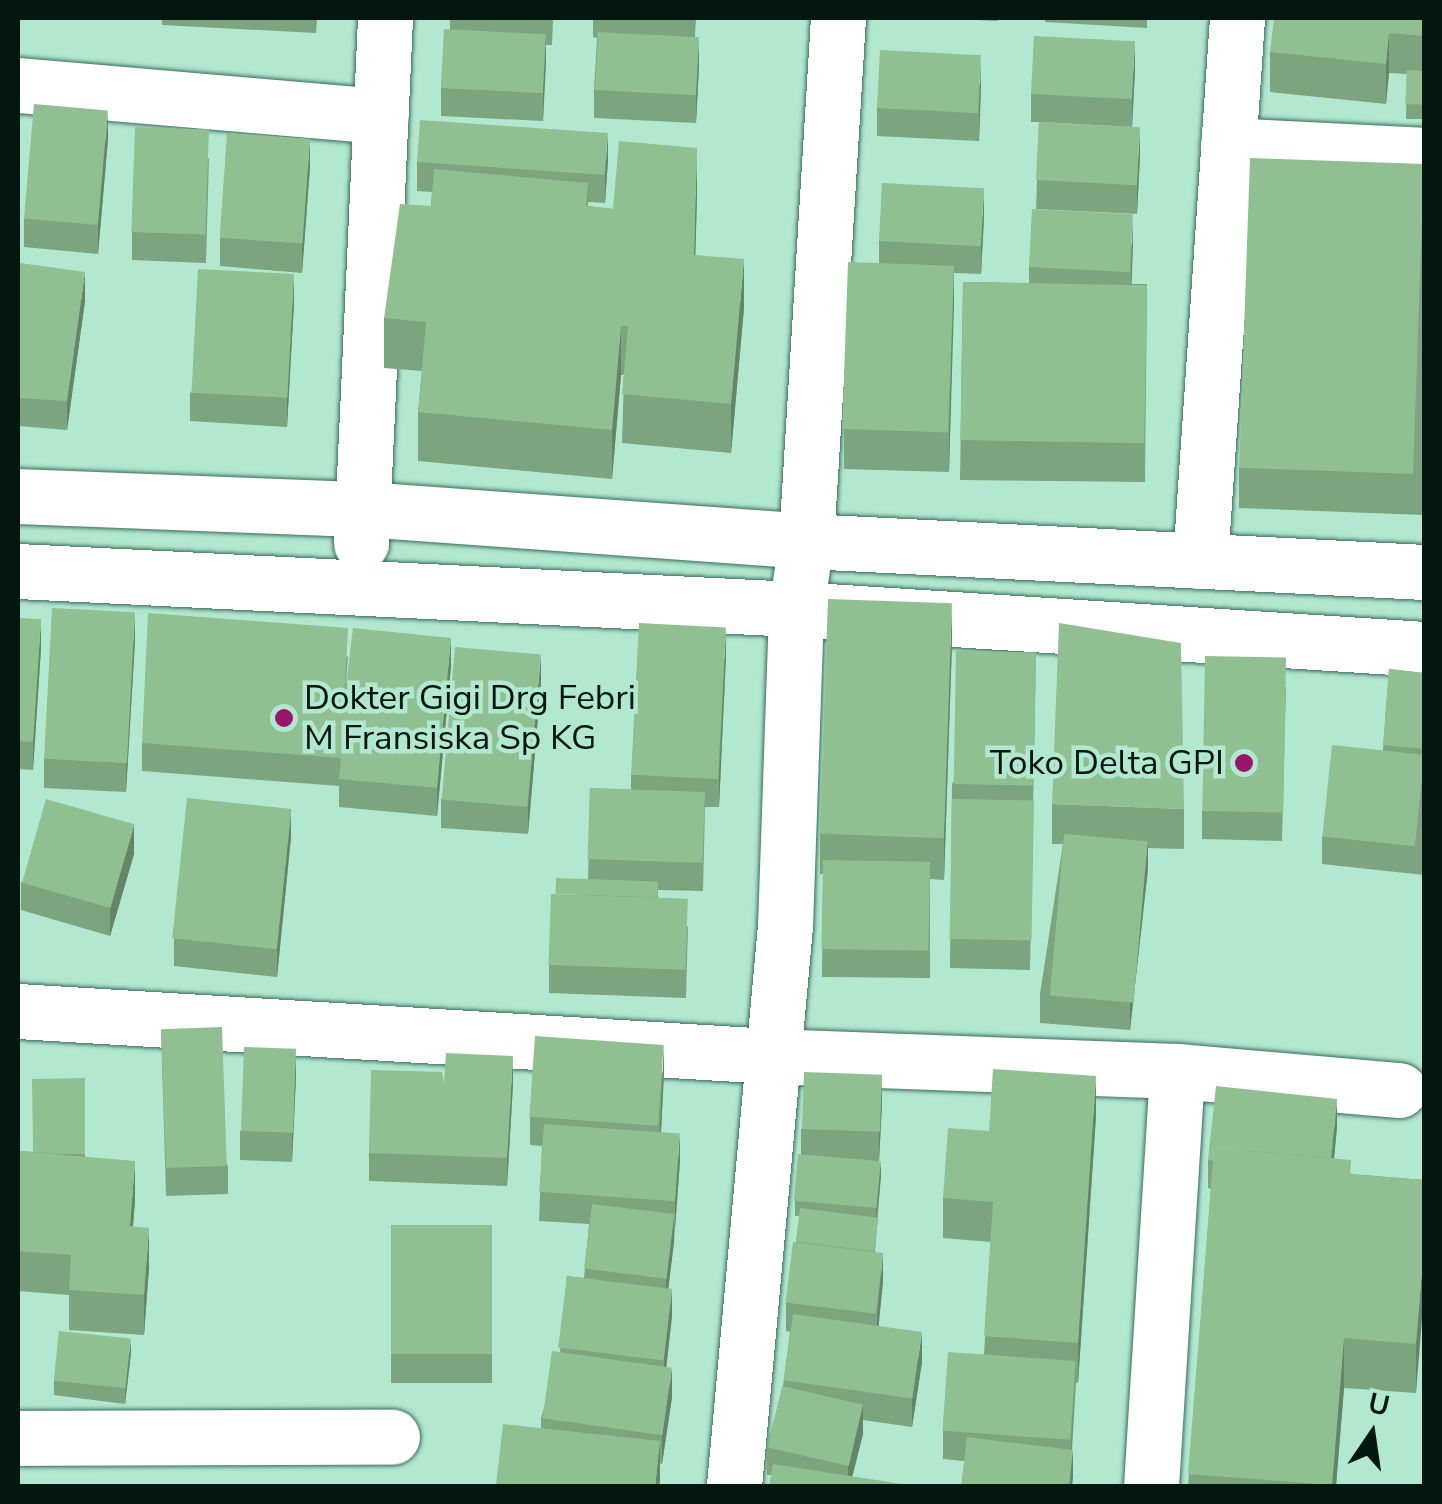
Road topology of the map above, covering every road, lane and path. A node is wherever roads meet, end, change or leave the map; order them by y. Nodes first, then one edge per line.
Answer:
1 (385, 18) edge
2 (838, 18) edge
3 (1236, 18) edge
4 (18, 85) edge
5 (381, 116) junction
6 (1228, 145) junction
7 (1424, 155) edge
8 (18, 496) edge
9 (362, 509) junction
10 (806, 540) junction
11 (1200, 561) junction
12 (18, 571) edge
13 (1424, 572) edge
14 (360, 586) junction
15 (796, 609) junction
16 (1424, 649) edge
17 (18, 1011) edge
18 (770, 1056) junction
19 (1177, 1071) junction
20 (1399, 1090) dead end
21 (392, 1437) dead end
22 (18, 1438) edge
23 (734, 1486) edge
24 (1151, 1486) edge

1 - 5 street
2 - 10 street
3 - 6 street
4 - 5 street
5 - 9 street
6 - 7 street
6 - 11 street
8 - 9 street
9 - 10 street
9 - 14 street
10 - 11 street
10 - 15 street
11 - 13 street
12 - 14 street
14 - 15 street
15 - 16 street
15 - 18 street
17 - 18 street
18 - 19 street
18 - 23 street
19 - 20 street
19 - 24 street
21 - 22 street

